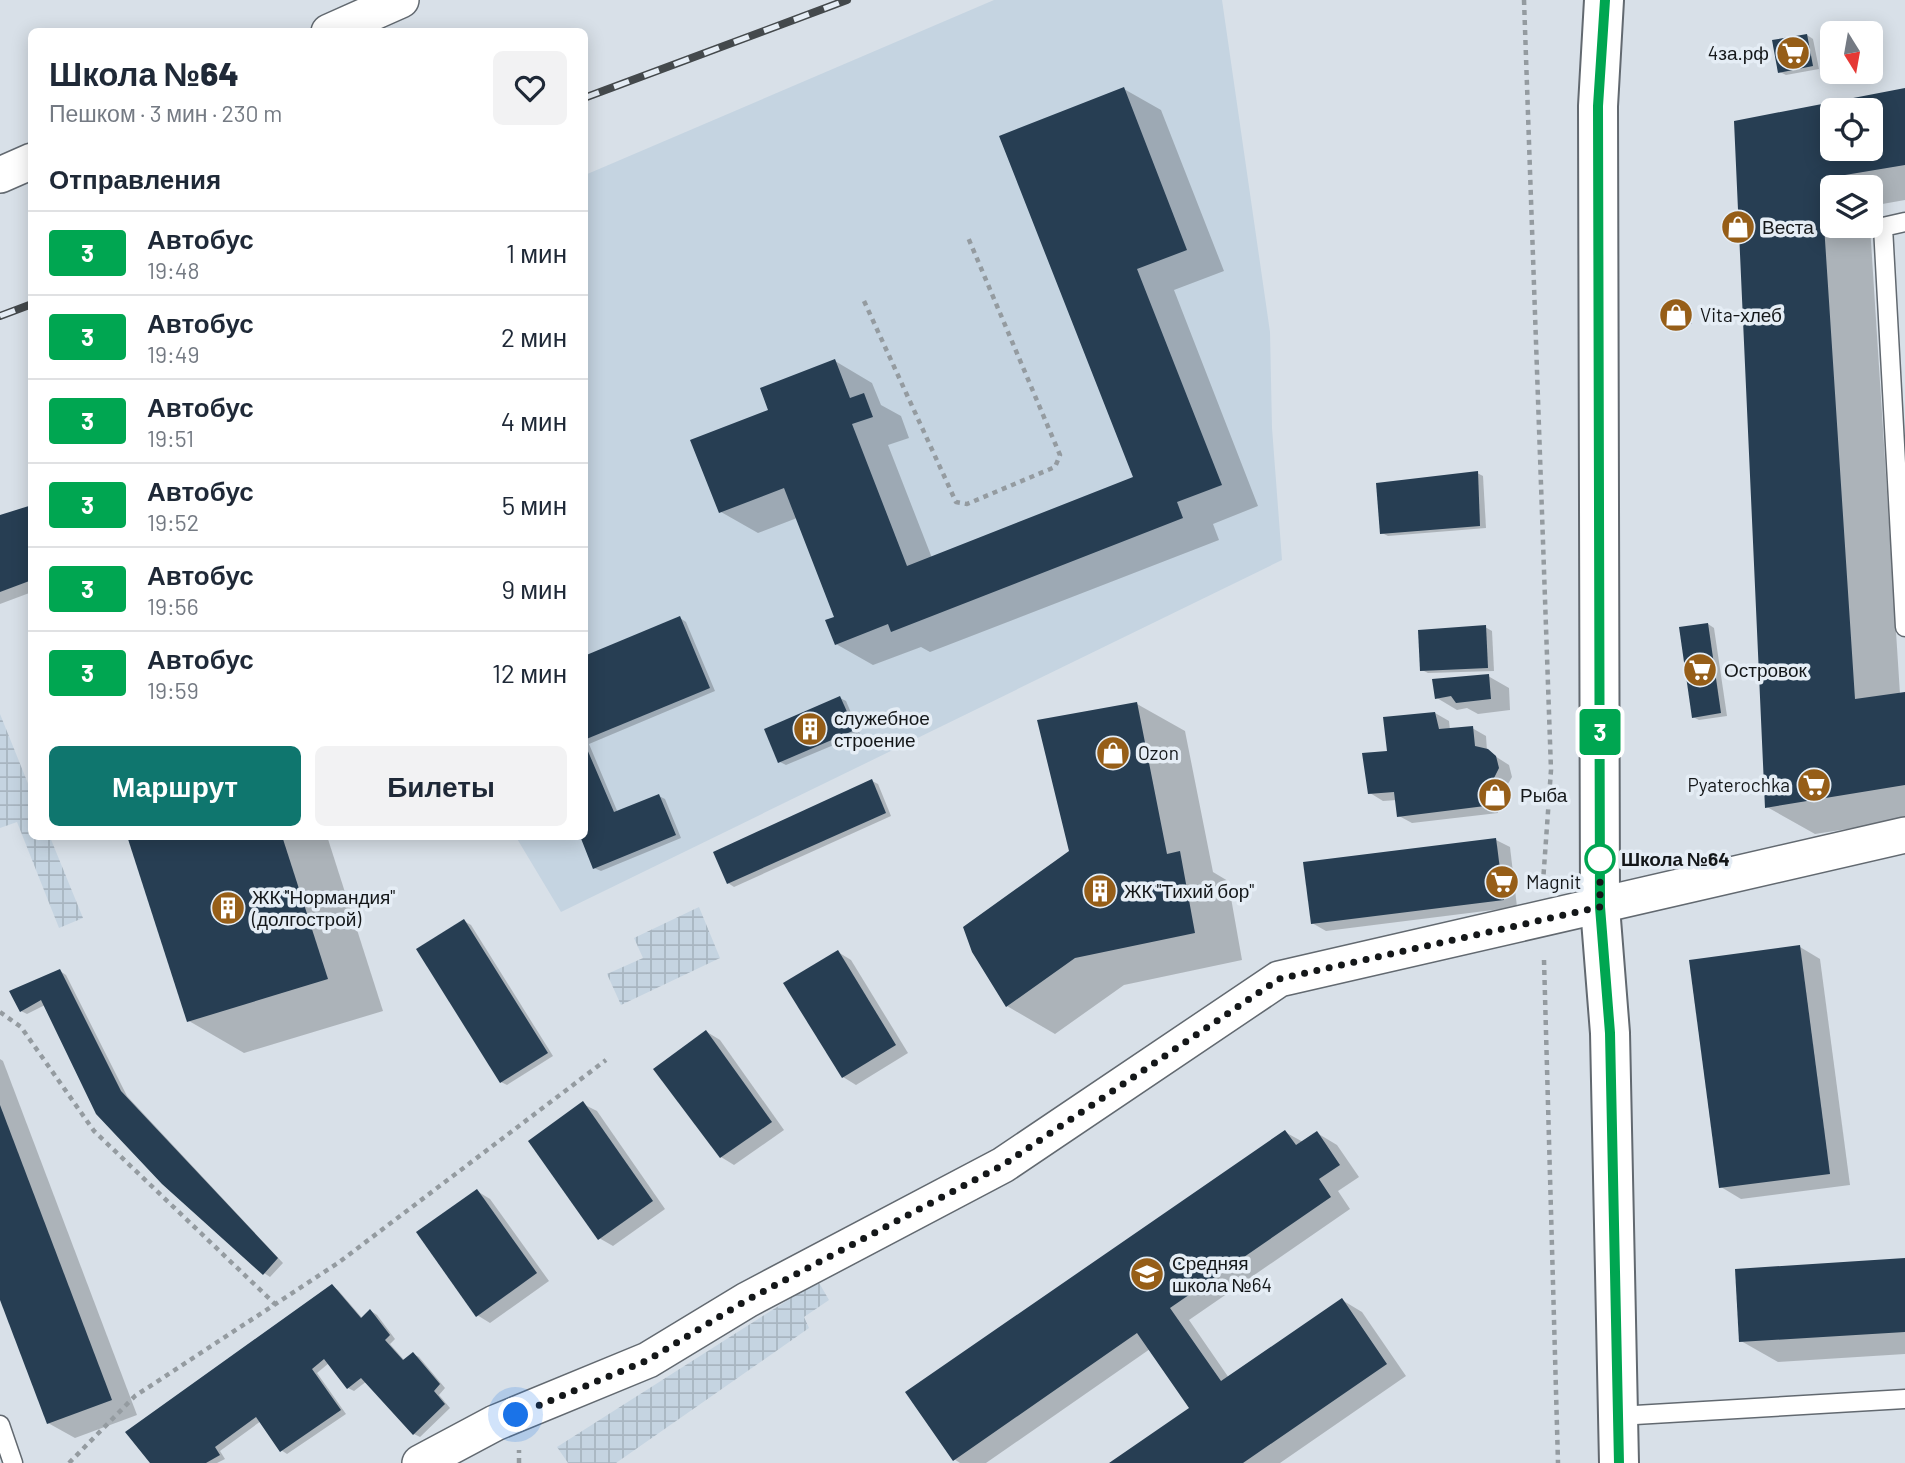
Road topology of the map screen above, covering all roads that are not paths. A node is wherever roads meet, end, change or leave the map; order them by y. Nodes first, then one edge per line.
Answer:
1 (401, 0) edge
2 (1605, 0) edge
3 (338, 28) edge
4 (28, 163) edge
5 (0, 175) edge
6 (1905, 222) edge
7 (1905, 627) edge
8 (1905, 835) edge
9 (1600, 907) junction
10 (1905, 1399) edge
11 (1618, 1416) junction
12 (0, 1425) edge
13 (13, 1463) edge
14 (420, 1463) edge
15 (1619, 1463) edge

1 - 3 street
2 - 9 street
4 - 5 street
6 - 7 lane
8 - 9 street
9 - 11 street
9 - 14 street
10 - 11 lane
11 - 15 street
12 - 13 lane

